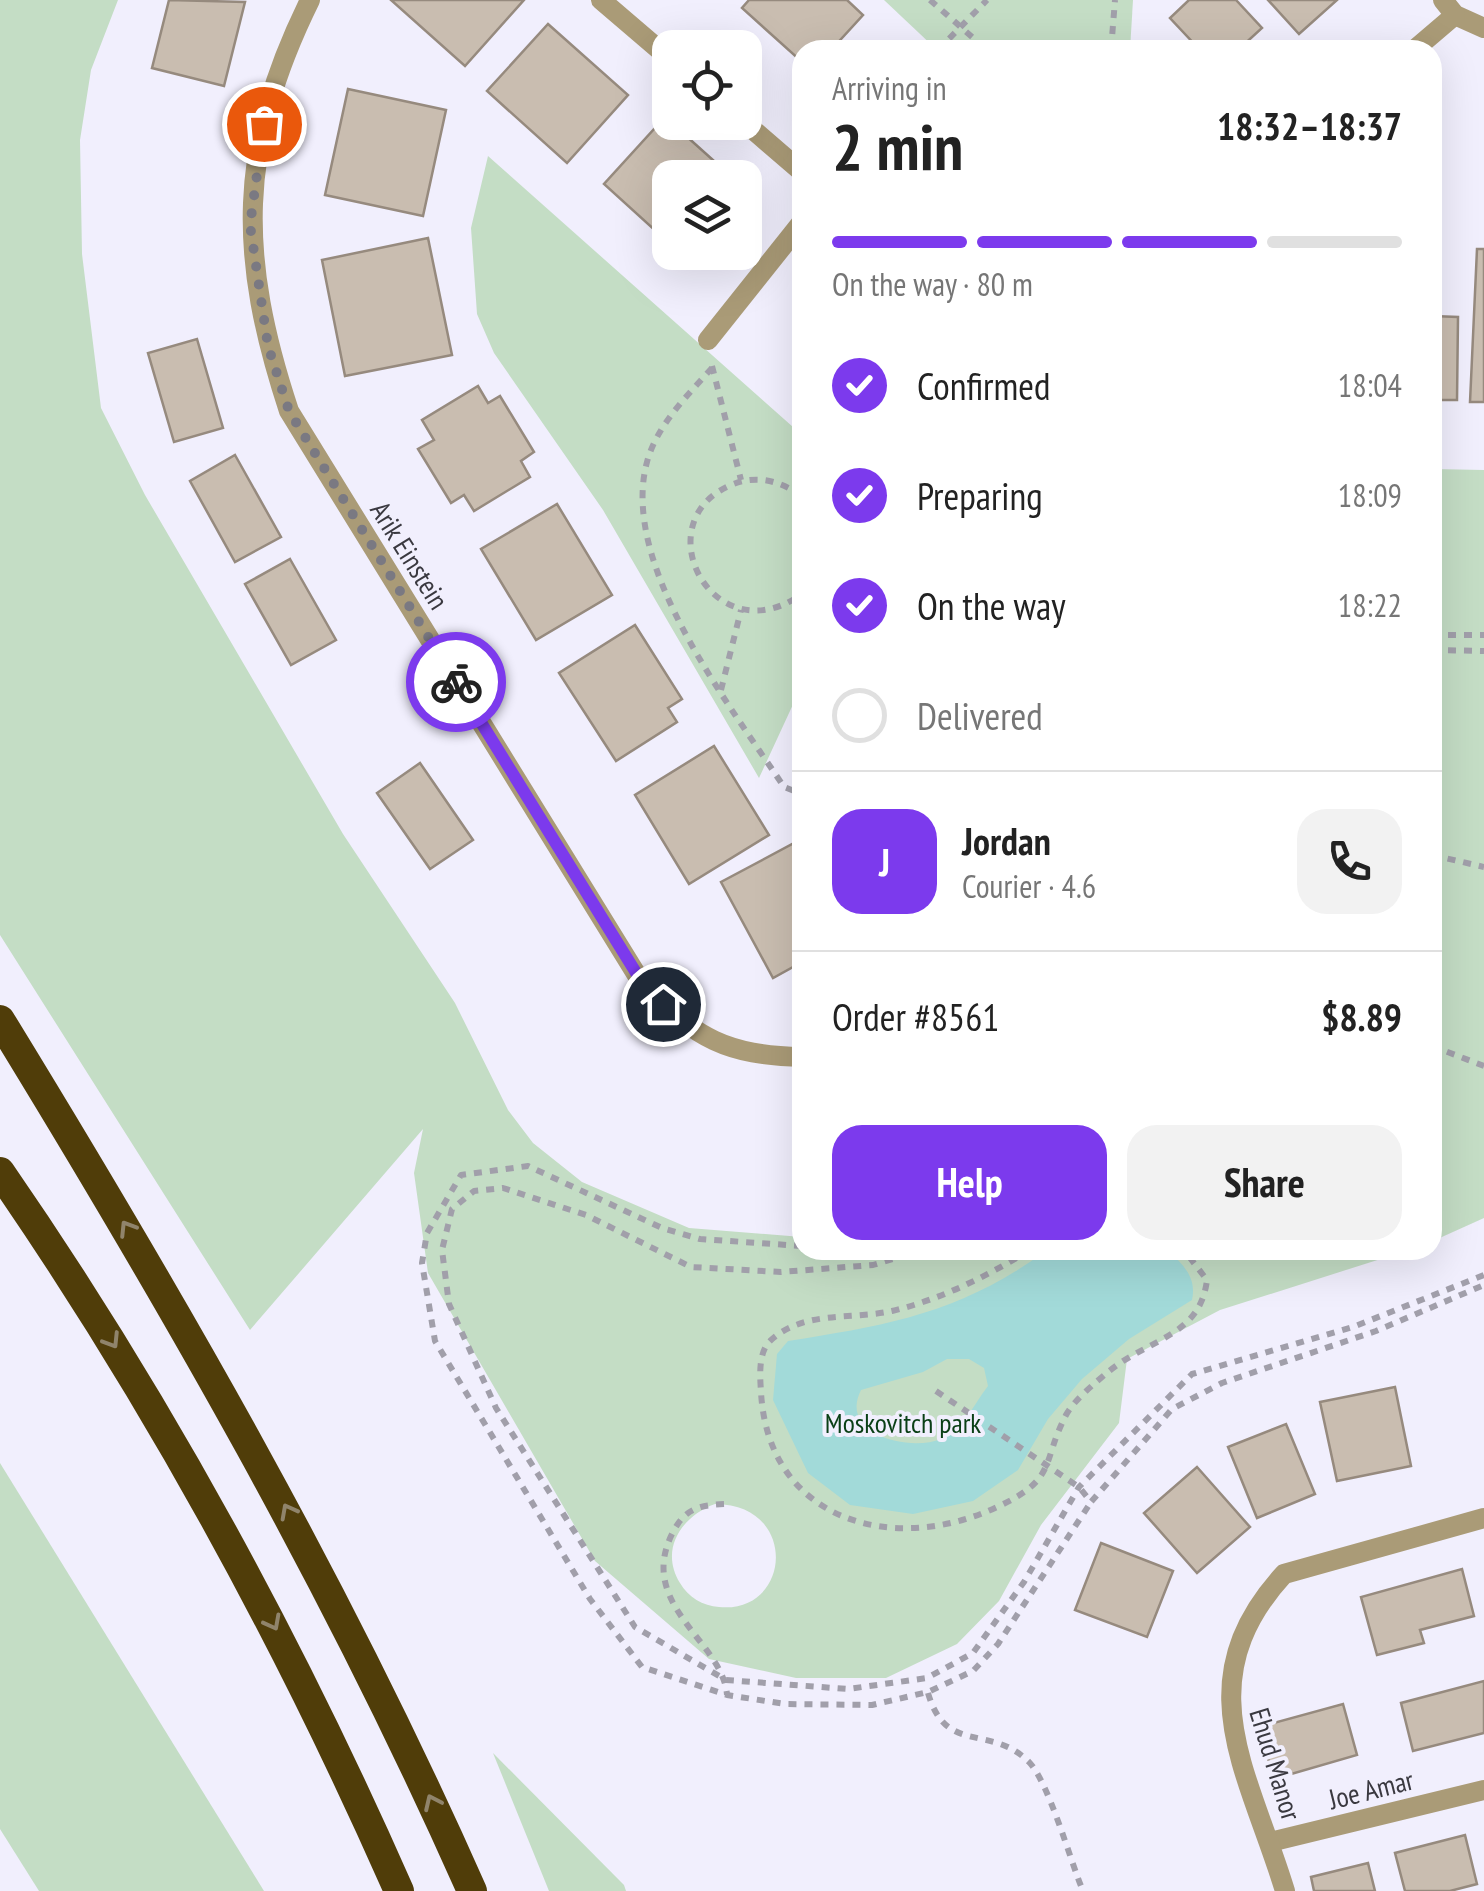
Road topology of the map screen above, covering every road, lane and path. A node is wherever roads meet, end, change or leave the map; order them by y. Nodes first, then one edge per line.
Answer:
1 (310, 0) edge
2 (601, 0) edge
3 (930, 0) edge
4 (986, 0) edge
5 (1116, 0) edge
6 (1449, 7) edge
7 (960, 27) junction
8 (1484, 28) edge
9 (948, 40) edge
10 (976, 40) edge
11 (1112, 40) edge
12 (1422, 40) edge
13 (652, 44) edge
14 (762, 138) edge
15 (792, 163) edge
16 (792, 235) edge
17 (708, 340) joint
18 (712, 368) junction
19 (742, 480) junction
20 (792, 492) edge
21 (792, 601) edge
22 (740, 610) junction
23 (1442, 635) edge
24 (1484, 635) edge
25 (1442, 650) edge
26 (1484, 651) edge
27 (721, 690) junction
28 (792, 790) edge
29 (1442, 858) edge
30 (1484, 867) edge
31 (0, 1020) edge
32 (1442, 1050) edge
33 (792, 1057) edge
34 (1484, 1066) edge
35 (0, 1172) edge
36 (792, 1245) edge
37 (890, 1260) edge
38 (1013, 1260) edge
39 (1192, 1260) edge
40 (1484, 1275) edge
41 (1484, 1285) edge
42 (936, 1392) dead end
43 (1050, 1467) junction
44 (1079, 1487) junction
45 (1091, 1502) junction
46 (724, 1504) dead end
47 (1484, 1518) edge
48 (726, 1680) junction
49 (928, 1692) junction
50 (726, 1695) junction
51 (1484, 1790) edge
52 (1270, 1842) junction
53 (399, 1891) edge
54 (472, 1891) edge
55 (1083, 1891) edge
56 (1285, 1891) edge

1 - 33 street, Arik Einstein
2 - 13 street
3 - 7 path
4 - 7 path
5 - 11 path
6 - 8 street
6 - 12 street
7 - 9 path
7 - 10 path
14 - 15 street
16 - 17 street
17 - 18 path
18 - 19 path
18 - 27 path
19 - 20 path
19 - 22 path
21 - 22 path
22 - 27 path
23 - 24 path
25 - 26 path
27 - 28 path
29 - 30 path
54 -> 31 highway
32 - 34 path
35 -> 53 highway
36 - 50 path
37 - 48 path
38 - 43 path
39 - 43 path
40 - 44 path
41 - 45 path
42 - 43 path
43 - 44 path
44 - 45 path
44 - 48 path
45 - 49 path
46 - 48 path
47 - 52 street, Ehud Manor
48 - 50 path
49 - 50 path
49 - 55 path
51 - 52 street, Joe Amar
52 - 56 street, Ehud Manor

